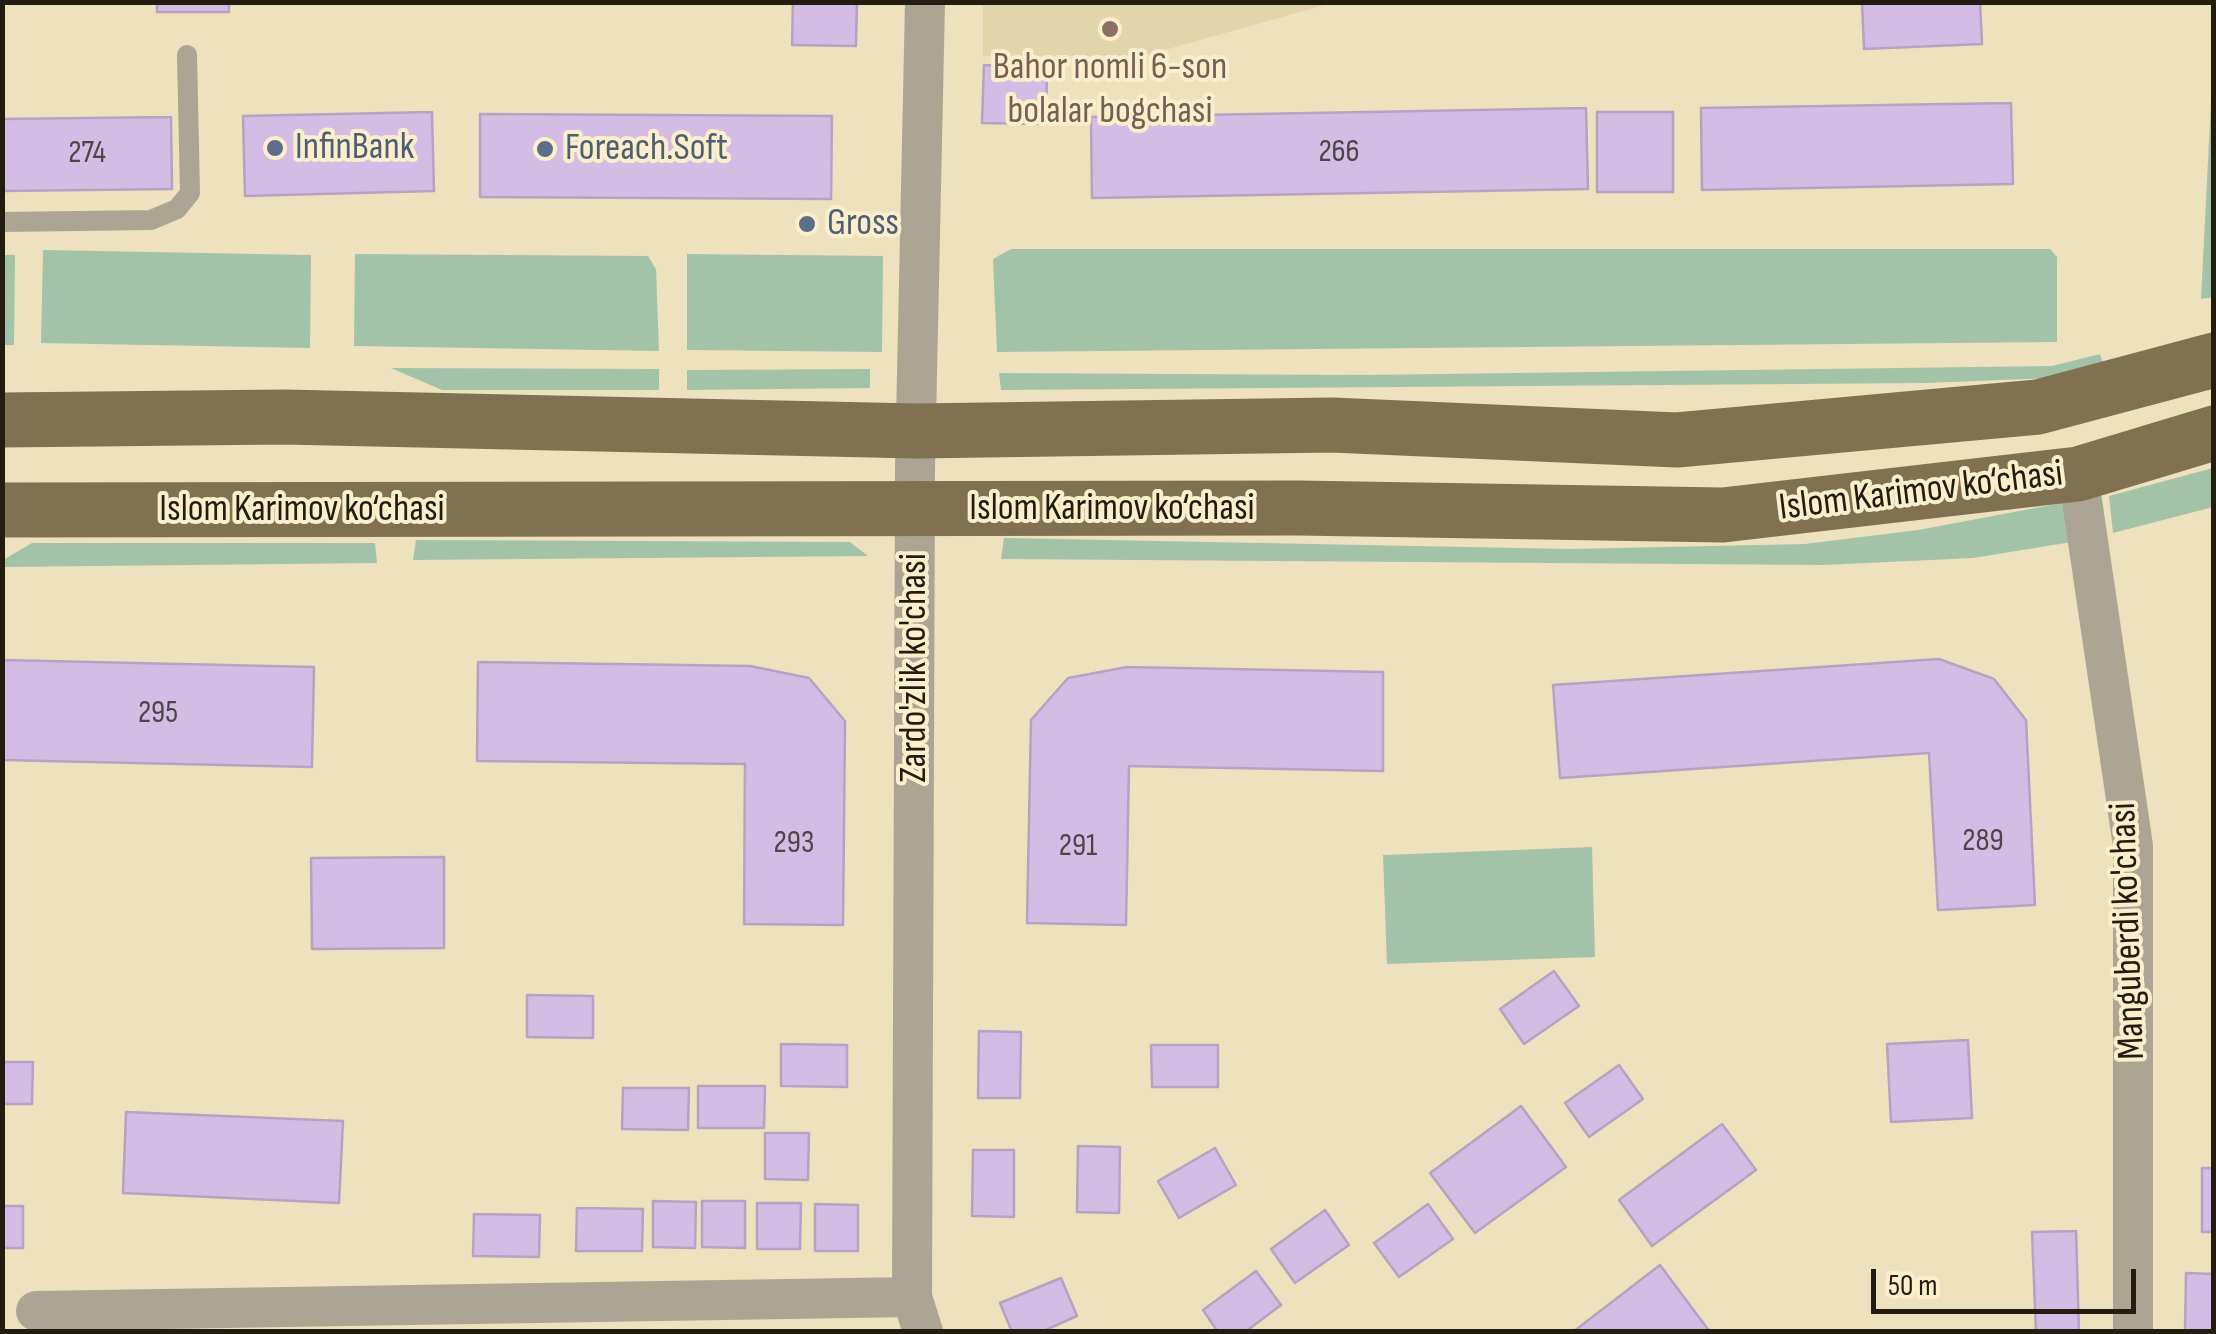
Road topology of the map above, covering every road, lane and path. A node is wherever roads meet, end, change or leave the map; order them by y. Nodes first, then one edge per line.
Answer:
1 (925, 2) edge
2 (187, 55) dead end
3 (2, 222) edge
4 (2214, 360) edge
5 (2, 420) edge
6 (916, 431) junction
7 (2214, 433) edge
8 (2078, 474) junction
9 (2, 510) edge
10 (915, 510) junction
11 (36, 1311) dead end
12 (917, 1314) edge
13 (2133, 1332) edge

1 - 6 street, Zardo'zlik ko'chasi
2 - 3 lane
4 - 6 main road, Islom Karimov ko‘chasi
5 - 6 main road, Islom Karimov ko‘chasi
6 - 10 street, Zardo'zlik ko'chasi
7 - 8 main road, Islom Karimov ko‘chasi
8 - 10 main road, Islom Karimov ko‘chasi
8 - 13 street, Manguberdi ko'chasi
9 - 10 main road, Islom Karimov ko‘chasi
10 - 12 street, Zardo'zlik ko'chasi
11 - 12 street

